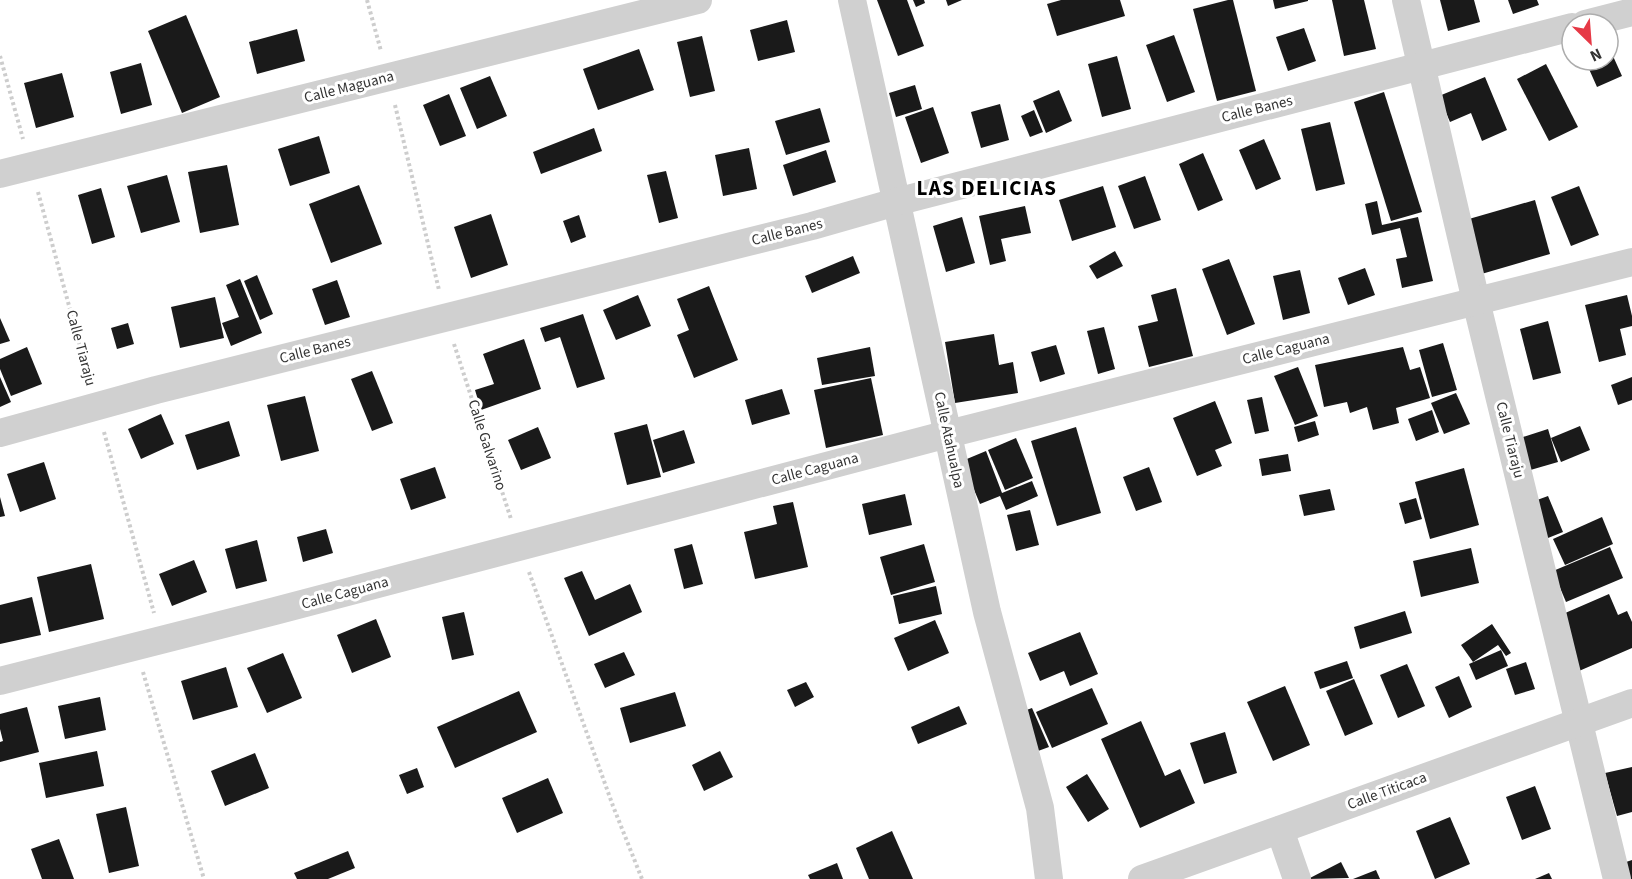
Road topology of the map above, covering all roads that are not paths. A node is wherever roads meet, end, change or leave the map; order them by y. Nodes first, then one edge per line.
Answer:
1 (698, 0) edge
2 (852, 0) edge
3 (1406, 0) edge
4 (1560, 30) edge
5 (1421, 66) junction
6 (0, 174) edge
7 (897, 202) junction
8 (1632, 262) edge
9 (1476, 301) junction
10 (0, 433) edge
11 (948, 434) junction
12 (0, 681) edge
13 (1632, 703) edge
14 (1579, 723) junction
15 (1280, 830) junction
16 (1048, 879) edge
17 (1142, 879) edge
18 (1297, 879) edge
19 (1617, 879) edge

1 - 6 street, Calle Maguana
2 - 7 street, Calle Atahualpa
3 - 5 street, Calle Tiaraju
4 - 5 street, Calle Banes
5 - 7 street, Calle Banes
5 - 9 street, Calle Tiaraju
7 - 10 street, Calle Banes
7 - 11 street, Calle Atahualpa
8 - 9 street, Calle Caguana
9 - 11 street, Calle Caguana
9 - 14 street, Calle Tiaraju
11 - 12 street, Calle Caguana
11 - 16 street, Calle Atahualpa
13 - 14 street, Calle Titicaca
14 - 15 street, Calle Titicaca
14 - 19 street, Calle Tiaraju
15 - 17 street, Calle Titicaca
15 - 18 street

